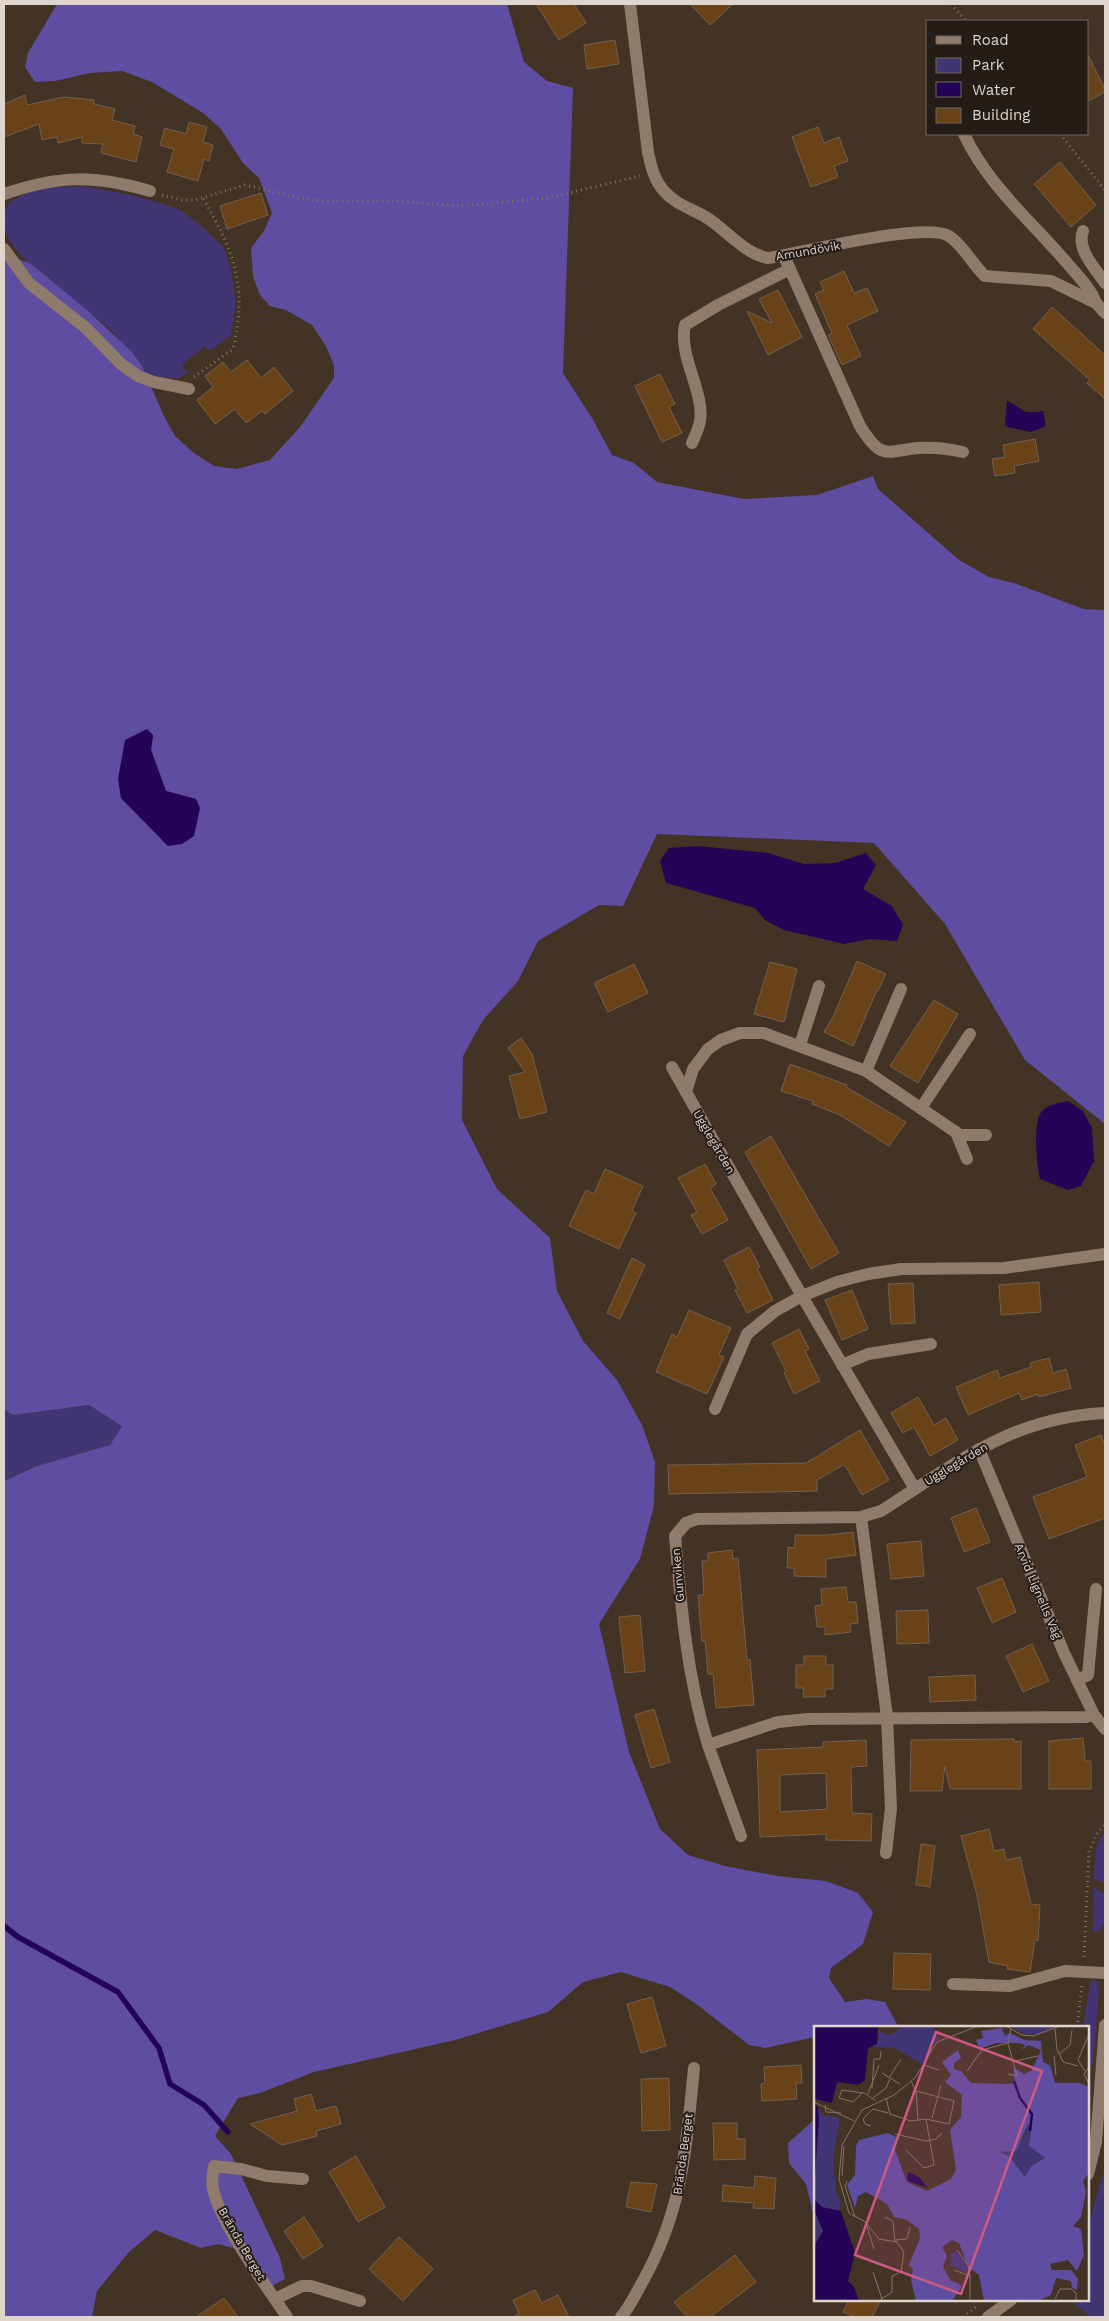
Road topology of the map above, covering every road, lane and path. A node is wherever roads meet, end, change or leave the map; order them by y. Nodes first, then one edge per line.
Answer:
1 (630, 4) edge
2 (951, 4) edge
3 (965, 20) edge
4 (965, 135) edge
5 (1061, 135) edge
6 (653, 174) junction
7 (1105, 190) edge
8 (150, 191) joint
9 (4, 194) edge
10 (203, 198) junction
11 (1083, 230) dead end
12 (4, 249) edge
13 (784, 256) junction
14 (790, 269) junction
15 (1105, 283) edge
16 (1096, 302) junction
17 (1105, 312) edge
18 (174, 387) junction
19 (188, 389) dead end
20 (692, 443) dead end
21 (963, 452) dead end
22 (819, 986) dead end
23 (901, 989) dead end
24 (970, 1034) dead end
25 (800, 1045) junction
26 (866, 1071) junction
27 (670, 1072) dead end
28 (686, 1092) junction
29 (922, 1108) junction
30 (956, 1132) junction
31 (986, 1134) dead end
32 (966, 1159) dead end
33 (1105, 1254) edge
34 (802, 1296) junction
35 (931, 1344) dead end
36 (842, 1365) junction
37 (714, 1409) dead end
38 (1105, 1413) edge
39 (979, 1449) junction
40 (916, 1489) junction
41 (861, 1517) junction
42 (1096, 1589) dead end
43 (1077, 1680) junction
44 (1094, 1715) junction
45 (887, 1717) junction
46 (1105, 1729) edge
47 (708, 1744) junction
48 (1105, 1824) edge
49 (741, 1836) dead end
50 (886, 1853) dead end
51 (1083, 1972) junction
52 (1105, 1973) edge
53 (953, 1984) dead end
54 (1105, 2025) edge
55 (1077, 2026) edge
56 (694, 2068) dead end
57 (1089, 2170) edge
58 (303, 2179) dead end
59 (275, 2299) junction
60 (360, 2301) dead end
61 (1010, 2301) edge
62 (994, 2316) edge
63 (286, 2317) edge
64 (621, 2317) edge

1 - 6 street, Amundövik
2 - 3 path
4 - 16 street
5 - 7 path
6 - 10 path
6 - 13 street, Amundövik
8 - 9 street
8 - 10 path
10 - 18 path
11 - 15 street
12 - 18 street
13 - 14 street
13 - 16 street, Amundövik
14 - 20 street
14 - 21 street
16 - 17 street, Amundövik
18 - 19 street
22 - 25 street
23 - 26 street
24 - 29 street
25 - 26 street
25 - 28 street
26 - 29 street
27 - 28 street, Ugglegården
28 - 34 street, Ugglegården
29 - 30 street
30 - 31 street
30 - 32 street
33 - 34 street
34 - 36 street, Ugglegården
34 - 37 street
35 - 36 street
36 - 40 street, Ugglegården
38 - 39 street, Ugglegården
39 - 40 street, Ugglegården
39 - 43 street, Arvid Lignells Väg
40 - 41 street, Gunviken
41 - 45 street
41 - 47 street, Gunviken
42 - 43 street
43 - 44 street, Arvid Lignells Väg
44 - 45 street
44 - 46 street, Arvid Lignells Väg
45 - 47 street
45 - 50 street
47 - 49 street, Gunviken
48 - 51 path
51 - 52 street
51 - 53 street
51 - 55 path
54 - 57 street
56 - 64 street, Brända Berget
58 - 59 street, Brända Berget
59 - 60 street
59 - 63 street, Brända Berget
61 - 62 street

